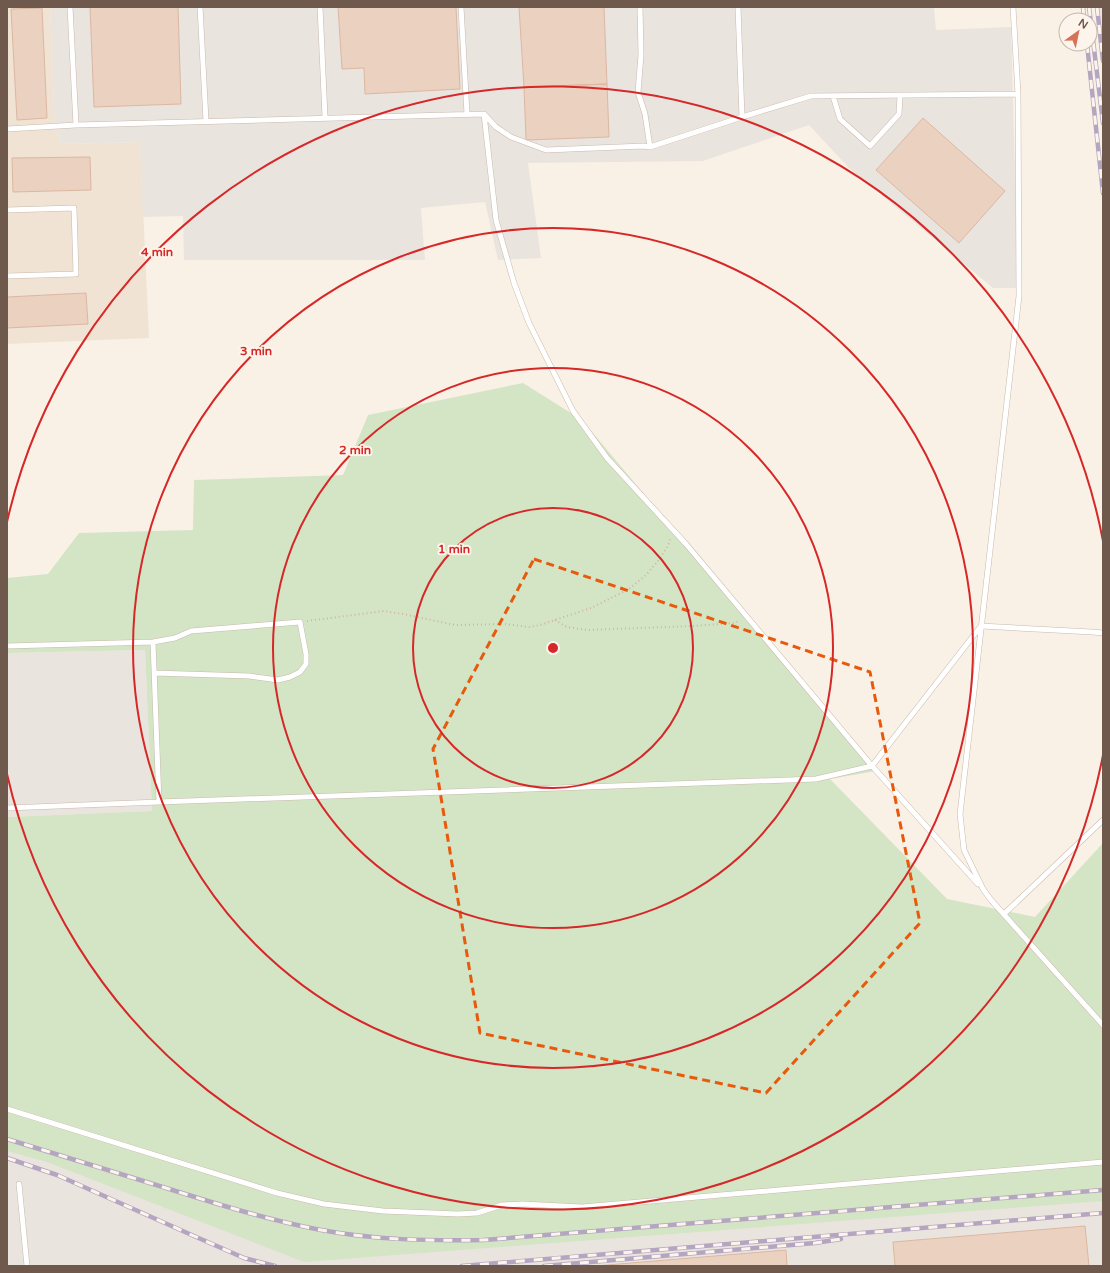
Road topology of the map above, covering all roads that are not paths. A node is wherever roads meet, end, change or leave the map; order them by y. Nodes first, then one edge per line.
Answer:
1 (70, 7) edge
2 (200, 7) edge
3 (320, 7) edge
4 (461, 7) edge
5 (640, 7) edge
6 (738, 7) edge
7 (1012, 7) edge
8 (1018, 94) junction
9 (900, 95) junction
10 (834, 96) junction
11 (467, 114) junction
12 (484, 114) junction
13 (742, 116) junction
14 (325, 118) junction
15 (206, 121) junction
16 (76, 124) junction
17 (7, 129) edge
18 (650, 147) junction
19 (7, 210) edge
20 (7, 276) edge
21 (981, 626) junction
22 (1103, 633) edge
23 (153, 642) junction
24 (7, 646) edge
25 (154, 673) junction
26 (872, 766) junction
27 (159, 802) junction
28 (7, 808) edge
29 (1103, 820) edge
30 (983, 889) junction
31 (1004, 914) junction
32 (1103, 1025) edge
33 (7, 1110) edge
34 (1103, 1162) edge
35 (19, 1184) dead end
36 (27, 1266) edge

1 - 16 lane
2 - 15 lane
3 - 14 lane
4 - 11 lane
5 - 18 lane
6 - 13 lane
7 - 8 lane
8 - 9 lane
8 - 21 lane
9 - 10 lane
9 - 10 lane
10 - 13 lane
11 - 12 lane
11 - 14 lane
12 - 18 lane
12 - 26 lane
13 - 18 lane
14 - 15 lane
15 - 16 lane
16 - 17 lane
19 - 20 lane
21 - 22 lane
21 - 26 lane
21 - 30 lane
23 - 24 lane
23 - 25 lane
23 - 25 lane
25 - 27 lane
26 - 27 lane
26 - 30 lane
27 - 28 lane
29 - 31 lane
30 - 31 lane
31 - 32 lane
33 - 34 lane
35 - 36 lane

